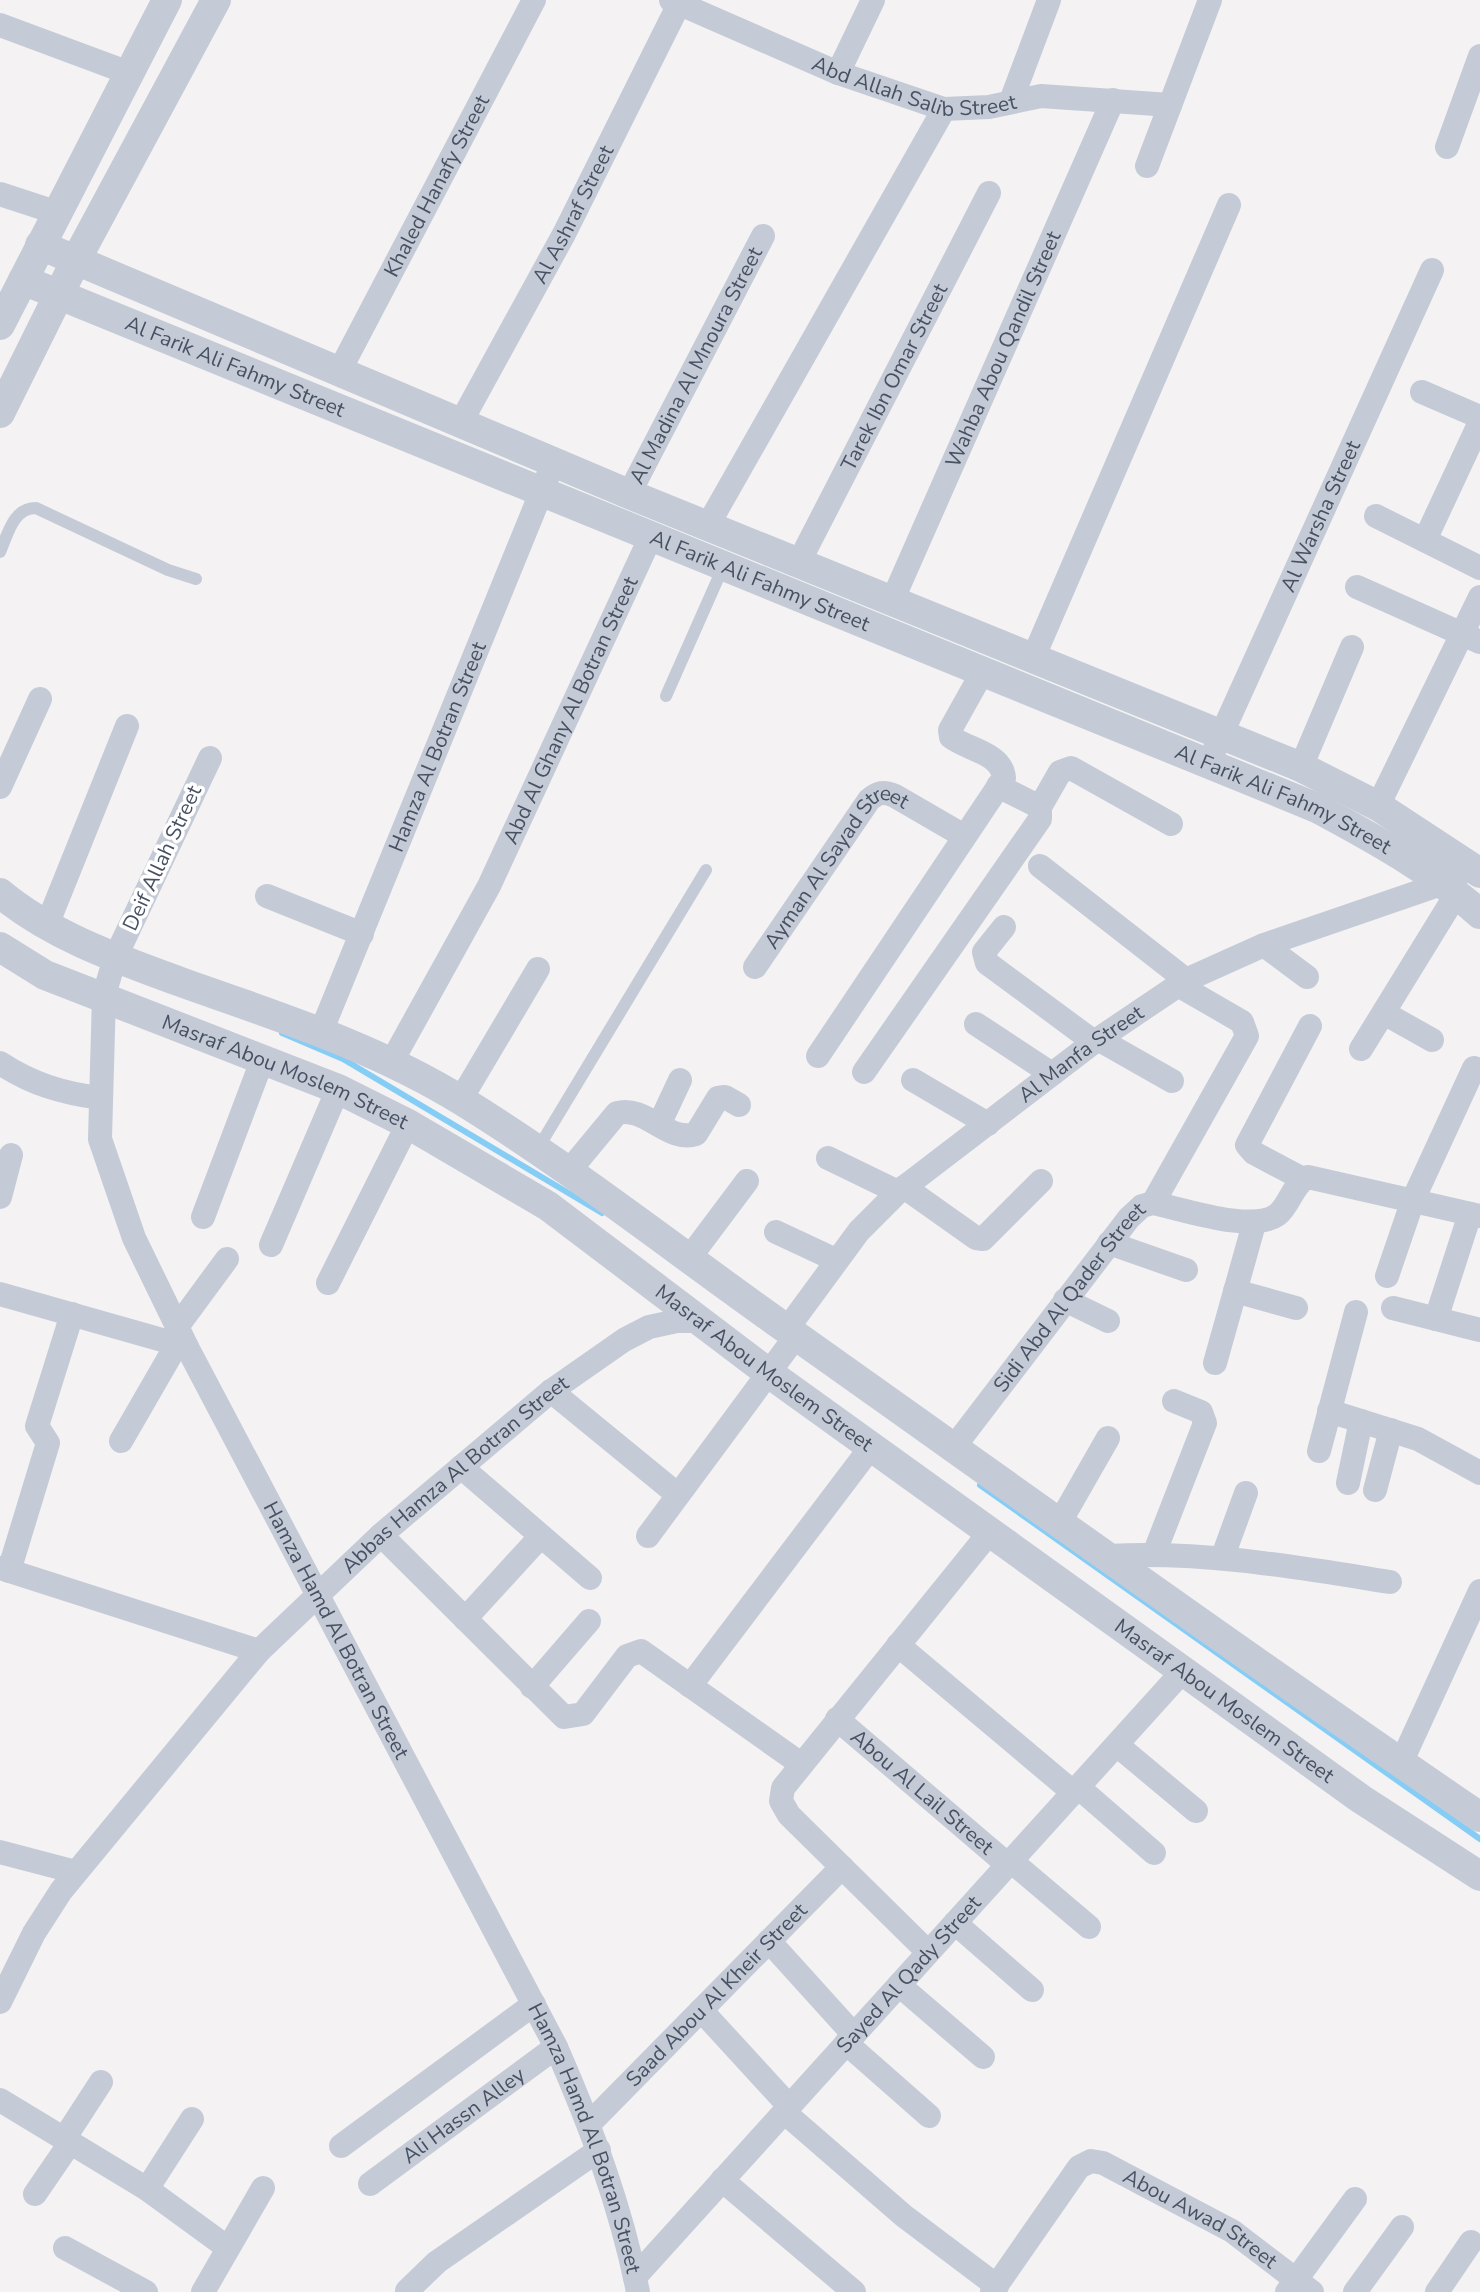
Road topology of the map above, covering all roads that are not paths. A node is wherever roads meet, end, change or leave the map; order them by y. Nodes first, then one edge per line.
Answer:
1 (167, 0) edge
2 (216, 0) edge
3 (534, 0) edge
4 (873, 0) edge
5 (1049, 0) edge
6 (1210, 0) edge
7 (689, 4) edge
8 (0, 25) edge
9 (1480, 56) edge
10 (129, 73) junction
11 (838, 73) junction
12 (1112, 100) junction
13 (1011, 101) junction
14 (1170, 105) junction
15 (944, 109) junction
16 (1447, 147) dead end
17 (1147, 166) dead end
18 (989, 193) dead end
19 (0, 194) edge
20 (1228, 205) dead end
21 (58, 213) junction
22 (763, 236) dead end
23 (40, 245) junction
24 (76, 260) junction
25 (1432, 270) dead end
26 (23, 280) junction
27 (59, 294) junction
28 (0, 325) edge
29 (340, 370) junction
30 (1422, 392) dead end
31 (0, 414) edge
32 (1480, 416) edge
33 (461, 422) junction
34 (1480, 422) edge
35 (554, 461) junction
36 (542, 491) junction
37 (629, 494) junction
38 (1376, 516) dead end
39 (708, 525) junction
40 (651, 536) junction
41 (1425, 540) junction
42 (0, 552) edge
43 (799, 562) junction
44 (724, 565) junction
45 (1480, 568) edge
46 (196, 579) dead end
47 (1357, 587) dead end
48 (1480, 597) edge
49 (893, 599) junction
50 (1471, 638) edge
51 (994, 640) junction
52 (1352, 647) dead end
53 (1034, 656) junction
54 (981, 670) junction
55 (666, 696) dead end
56 (40, 699) dead end
57 (127, 726) dead end
58 (1222, 733) junction
59 (210, 758) dead end
60 (1209, 762) junction
61 (1301, 766) junction
62 (998, 786) junction
63 (0, 787) edge
64 (1378, 806) junction
65 (1040, 807) junction
66 (1171, 824) dead end
67 (964, 836) junction
68 (1040, 866) dead end
69 (706, 870) dead end
70 (1479, 871) edge
71 (1451, 888) junction
72 (0, 893) edge
73 (267, 896) dead end
74 (1480, 914) edge
75 (47, 925) junction
76 (1004, 927) dead end
77 (362, 934) junction
78 (1264, 945) junction
79 (0, 947) edge
80 (115, 958) junction
81 (755, 967) dead end
82 (538, 969) dead end
83 (1307, 977) dead end
84 (1182, 983) junction
85 (104, 995) junction
86 (1384, 1013) junction
87 (976, 1024) dead end
88 (1310, 1026) dead end
89 (321, 1032) junction
90 (1432, 1040) dead end
91 (1096, 1041) junction
92 (1361, 1049) dead end
93 (818, 1056) dead end
94 (263, 1058) junction
95 (0, 1063) edge
96 (391, 1063) junction
97 (1474, 1068) dead end
98 (864, 1072) dead end
99 (1052, 1074) junction
100 (680, 1080) dead end
101 (913, 1080) dead end
102 (1172, 1081) dead end
103 (338, 1089) junction
104 (100, 1098) junction
105 (461, 1099) junction
106 (739, 1105) dead end
107 (408, 1124) junction
108 (988, 1124) junction
109 (659, 1125) junction
110 (537, 1150) junction
111 (12, 1155) dead end
112 (828, 1158) dead end
113 (569, 1171) junction
114 (1303, 1179) junction
115 (747, 1181) dead end
116 (1041, 1181) dead end
117 (901, 1189) junction
118 (0, 1197) edge
119 (1413, 1200) junction
120 (1153, 1203) junction
121 (1475, 1215) edge
122 (203, 1217) dead end
123 (1254, 1224) junction
124 (776, 1232) dead end
125 (1109, 1243) junction
126 (271, 1245) dead end
127 (227, 1259) dead end
128 (694, 1259) junction
129 (836, 1260) junction
130 (1186, 1270) dead end
131 (1387, 1276) dead end
132 (328, 1283) dead end
133 (1235, 1291) junction
134 (0, 1294) edge
135 (670, 1298) junction
136 (1065, 1300) junction
137 (1296, 1308) dead end
138 (1393, 1308) dead end
139 (1356, 1312) dead end
140 (72, 1314) junction
141 (1436, 1319) junction
142 (701, 1321) junction
143 (1108, 1321) dead end
144 (1480, 1330) edge
145 (792, 1333) junction
146 (180, 1339) junction
147 (1215, 1363) dead end
148 (770, 1374) junction
149 (551, 1391) junction
150 (1174, 1401) dead end
151 (1329, 1411) junction
152 (1361, 1421) junction
153 (1391, 1430) junction
154 (1108, 1438) dead end
155 (121, 1441) dead end
156 (871, 1447) junction
157 (954, 1447) junction
158 (1319, 1451) dead end
159 (461, 1467) junction
160 (1480, 1474) edge
161 (1348, 1483) dead end
162 (1375, 1490) dead end
163 (1246, 1493) dead end
164 (678, 1495) junction
165 (1060, 1522) junction
166 (990, 1532) junction
167 (381, 1535) junction
168 (541, 1536) junction
169 (648, 1536) dead end
170 (1154, 1554) junction
171 (1109, 1556) junction
172 (1223, 1556) junction
173 (5, 1570) edge
174 (590, 1578) dead end
175 (1390, 1582) dead end
176 (1480, 1591) edge
177 (319, 1594) junction
178 (465, 1619) junction
179 (590, 1621) dead end
180 (898, 1645) junction
181 (259, 1651) junction
182 (1183, 1671) junction
183 (690, 1686) junction
184 (532, 1687) junction
185 (838, 1719) junction
186 (1117, 1745) junction
187 (1401, 1763) junction
188 (801, 1764) junction
189 (1076, 1790) junction
190 (1196, 1811) dead end
191 (1480, 1817) edge
192 (0, 1852) edge
193 (1154, 1853) dead end
194 (1009, 1863) junction
195 (842, 1867) junction
196 (75, 1872) junction
197 (1480, 1876) edge
198 (955, 1923) junction
199 (1089, 1927) dead end
200 (769, 1941) junction
201 (928, 1952) junction
202 (899, 1985) junction
203 (1032, 1990) dead end
204 (0, 2002) edge
205 (534, 2004) junction
206 (701, 2010) junction
207 (850, 2039) junction
208 (556, 2047) junction
209 (983, 2057) dead end
210 (101, 2082) dead end
211 (0, 2100) edge
212 (786, 2109) junction
213 (929, 2116) dead end
214 (192, 2119) dead end
215 (590, 2123) junction
216 (67, 2141) junction
217 (341, 2146) dead end
218 (599, 2150) junction
219 (722, 2180) junction
220 (370, 2184) dead end
221 (263, 2188) dead end
222 (147, 2189) junction
223 (35, 2194) dead end
224 (1355, 2199) dead end
225 (1402, 2227) dead end
226 (1471, 2242) dead end
227 (65, 2248) dead end
228 (228, 2248) junction
229 (636, 2285) edge
230 (1299, 2288) edge
231 (995, 2289) edge
232 (407, 2291) edge
233 (146, 2292) edge
234 (203, 2292) edge
235 (854, 2292) edge
236 (1355, 2292) edge
237 (1437, 2292) edge

1 - 10 street
2 - 24 street
3 - 29 street, Khaled Hanafy Street
4 - 11 street
5 - 13 street
6 - 14 street
7 - 11 street, Abd Allah Salib Street
7 - 33 street, Al Ashraf Street
8 - 10 street
9 - 16 street
10 - 21 street
11 - 15 street, Abd Allah Salib Street
12 - 13 street, Abd Allah Salib Street
12 - 14 street, Abd Allah Salib Street
12 - 49 street, Wahba Abou Qandil Street
13 - 15 street, Abd Allah Salib Street
14 - 17 street
15 - 39 street
18 - 43 street, Tarek Ibn Omar Street
19 - 21 street
20 - 53 street
21 - 23 street
22 - 37 street, Al Madina Al Mnoura Street
23 - 24 street, Al Farik Ali Fahmy Street
23 - 26 street
24 - 27 street
24 - 29 street, Al Farik Ali Fahmy Street
25 - 58 street, Al Warsha Street
26 - 27 street, Al Farik Ali Fahmy Street
26 - 28 street
27 - 31 street
27 - 36 street, Al Farik Ali Fahmy Street
29 - 33 street, Al Farik Ali Fahmy Street
30 - 32 street
33 - 35 street, Al Farik Ali Fahmy Street
34 - 41 street
35 - 36 street, Hamza Al Botran Street
35 - 37 street, Al Farik Ali Fahmy Street
36 - 40 street, Al Farik Ali Fahmy Street
36 - 77 street, Hamza Al Botran Street
37 - 39 street, Al Farik Ali Fahmy Street
38 - 41 street
39 - 43 street, Al Farik Ali Fahmy Street
40 - 44 street, Al Farik Ali Fahmy Street
40 - 96 street, Abd Al Ghany Al Botran Street
41 - 45 street
42 - 46 lane
43 - 49 street, Al Farik Ali Fahmy Street
44 - 54 street, Al Farik Ali Fahmy Street
44 - 55 lane
47 - 50 street
48 - 50 street
49 - 51 street, Al Farik Ali Fahmy Street
50 - 64 street
51 - 53 street, Al Farik Ali Fahmy Street
51 - 54 street
52 - 61 street
53 - 58 street, Al Farik Ali Fahmy Street
54 - 60 street, Al Farik Ali Fahmy Street
54 - 62 street
56 - 63 street
57 - 75 street
58 - 60 street, Al Warsha Street
58 - 61 street, Al Farik Ali Fahmy Street
59 - 80 street, Deif Allah Street
60 - 71 street, Al Farik Ali Fahmy Street
61 - 64 street, Al Farik Ali Fahmy Street
62 - 65 street
62 - 67 street
64 - 70 street, Al Farik Ali Fahmy Street
65 - 66 street
65 - 98 street
67 - 81 street, Ayman Al Sayad Street
67 - 93 street
68 - 84 street
69 - 110 lane
70 - 71 street, Al Manfa Street
71 - 74 street, Al Farik Ali Fahmy Street
71 - 78 street, Al Manfa Street
71 - 86 street
72 - 75 street, Masraf Abou Moslem Street
73 - 77 street
75 - 80 street, Masraf Abou Moslem Street
76 - 91 street
77 - 89 street, Hamza Al Botran Street
78 - 83 street
78 - 84 street, Al Manfa Street
79 - 85 street, Masraf Abou Moslem Street
80 - 85 street, Hamza Hamd Al Botran Street
80 - 89 street, Masraf Abou Moslem Street
82 - 105 street
84 - 91 street, Al Manfa Street
84 - 120 street
85 - 94 street, Masraf Abou Moslem Street
85 - 104 street, Hamza Hamd Al Botran Street
86 - 90 street
86 - 92 street
87 - 99 street
88 - 114 street
89 - 96 street, Masraf Abou Moslem Street
91 - 99 street, Al Manfa Street
91 - 102 street
94 - 103 street, Masraf Abou Moslem Street
94 - 122 street
95 - 104 street
96 - 105 street, Masraf Abou Moslem Street
97 - 119 street
99 - 108 street, Al Manfa Street
100 - 109 street
101 - 108 street
103 - 107 street, Masraf Abou Moslem Street
103 - 126 street
104 - 146 street, Hamza Hamd Al Botran Street
105 - 110 street, Masraf Abou Moslem Street
106 - 109 street
107 - 132 street
107 - 135 street, Masraf Abou Moslem Street
108 - 117 street, Al Manfa Street
109 - 113 street
110 - 113 street, Masraf Abou Moslem Street
111 - 118 street
112 - 117 street
113 - 128 street, Masraf Abou Moslem Street
114 - 119 street
114 - 123 street
115 - 128 street
116 - 117 street
117 - 129 street, Al Manfa Street
119 - 121 street
119 - 131 street
120 - 123 street, Sidi Abd Al Qader Street
120 - 125 street, Sidi Abd Al Qader Street
121 - 141 street
123 - 133 street
124 - 129 street
125 - 130 street
125 - 136 street, Sidi Abd Al Qader Street
127 - 146 street
128 - 135 street
128 - 145 street, Masraf Abou Moslem Street
129 - 145 street, Al Manfa Street
133 - 137 street
133 - 147 street
134 - 140 street
135 - 142 street, Masraf Abou Moslem Street
136 - 143 street
136 - 157 street, Sidi Abd Al Qader Street
138 - 141 street
139 - 151 street
140 - 146 street
140 - 173 street
141 - 144 street
142 - 148 street, Masraf Abou Moslem Street
142 - 149 street, Abbas Hamza Al Botran Street
145 - 148 street, Al Manfa Street
145 - 157 street, Masraf Abou Moslem Street
146 - 155 street
146 - 177 street, Hamza Hamd Al Botran Street
148 - 156 street, Masraf Abou Moslem Street
148 - 164 street, Al Manfa Street
149 - 159 street, Abbas Hamza Al Botran Street
149 - 164 street
150 - 170 street
151 - 152 street
151 - 158 street
152 - 153 street
152 - 161 street
153 - 160 street
153 - 162 street
154 - 165 street
156 - 166 street, Masraf Abou Moslem Street
156 - 183 street
157 - 165 street, Masraf Abou Moslem Street
159 - 167 street, Abbas Hamza Al Botran Street
159 - 168 street
163 - 172 street
164 - 169 street, Al Manfa Street
165 - 171 street, Masraf Abou Moslem Street
166 - 180 street
166 - 182 street, Masraf Abou Moslem Street
167 - 177 street, Abbas Hamza Al Botran Street
167 - 178 street
168 - 174 street
168 - 178 street
170 - 171 street
170 - 172 street
171 - 187 street, Masraf Abou Moslem Street
172 - 175 street
173 - 181 street
176 - 187 street
177 - 181 street, Abbas Hamza Al Botran Street
177 - 205 street, Hamza Hamd Al Botran Street
178 - 184 street
179 - 184 street
180 - 185 street
180 - 189 street
181 - 196 street, Abbas Hamza Al Botran Street
182 - 186 street, Sayed Al Qady Street
182 - 197 street, Masraf Abou Moslem Street
183 - 184 street
183 - 188 street
185 - 188 street
185 - 194 street, Abou Al Lail Street
186 - 189 street, Sayed Al Qady Street
186 - 190 street
187 - 191 street, Masraf Abou Moslem Street
188 - 195 street
189 - 193 street
189 - 194 street, Sayed Al Qady Street
192 - 196 street
194 - 198 street, Sayed Al Qady Street
194 - 199 street, Abou Al Lail Street
195 - 200 street, Saad Abou Al Kheir Street
195 - 201 street
196 - 204 street, Abbas Hamza Al Botran Street
198 - 201 street, Sayed Al Qady Street
198 - 203 street
200 - 206 street, Saad Abou Al Kheir Street
200 - 207 street
201 - 202 street, Sayed Al Qady Street
202 - 207 street, Sayed Al Qady Street
202 - 209 street
205 - 208 street, Hamza Hamd Al Botran Street
205 - 217 street
206 - 212 street
206 - 215 street, Saad Abou Al Kheir Street
207 - 212 street, Sayed Al Qady Street
207 - 213 street
208 - 215 street, Hamza Hamd Al Botran Street
208 - 220 street, Ali Hassn Alley
210 - 216 street
211 - 216 street
212 - 219 street, Sayed Al Qady Street
212 - 231 street
214 - 222 street
215 - 218 street, Hamza Hamd Al Botran Street
216 - 222 street
216 - 223 street
218 - 229 street, Hamza Hamd Al Botran Street
218 - 232 street
219 - 229 street, Sayed Al Qady Street
219 - 235 street
221 - 228 street
222 - 228 street
224 - 230 street
225 - 236 street
226 - 237 street
227 - 233 street
228 - 234 street
230 - 231 street, Abou Awad Street

